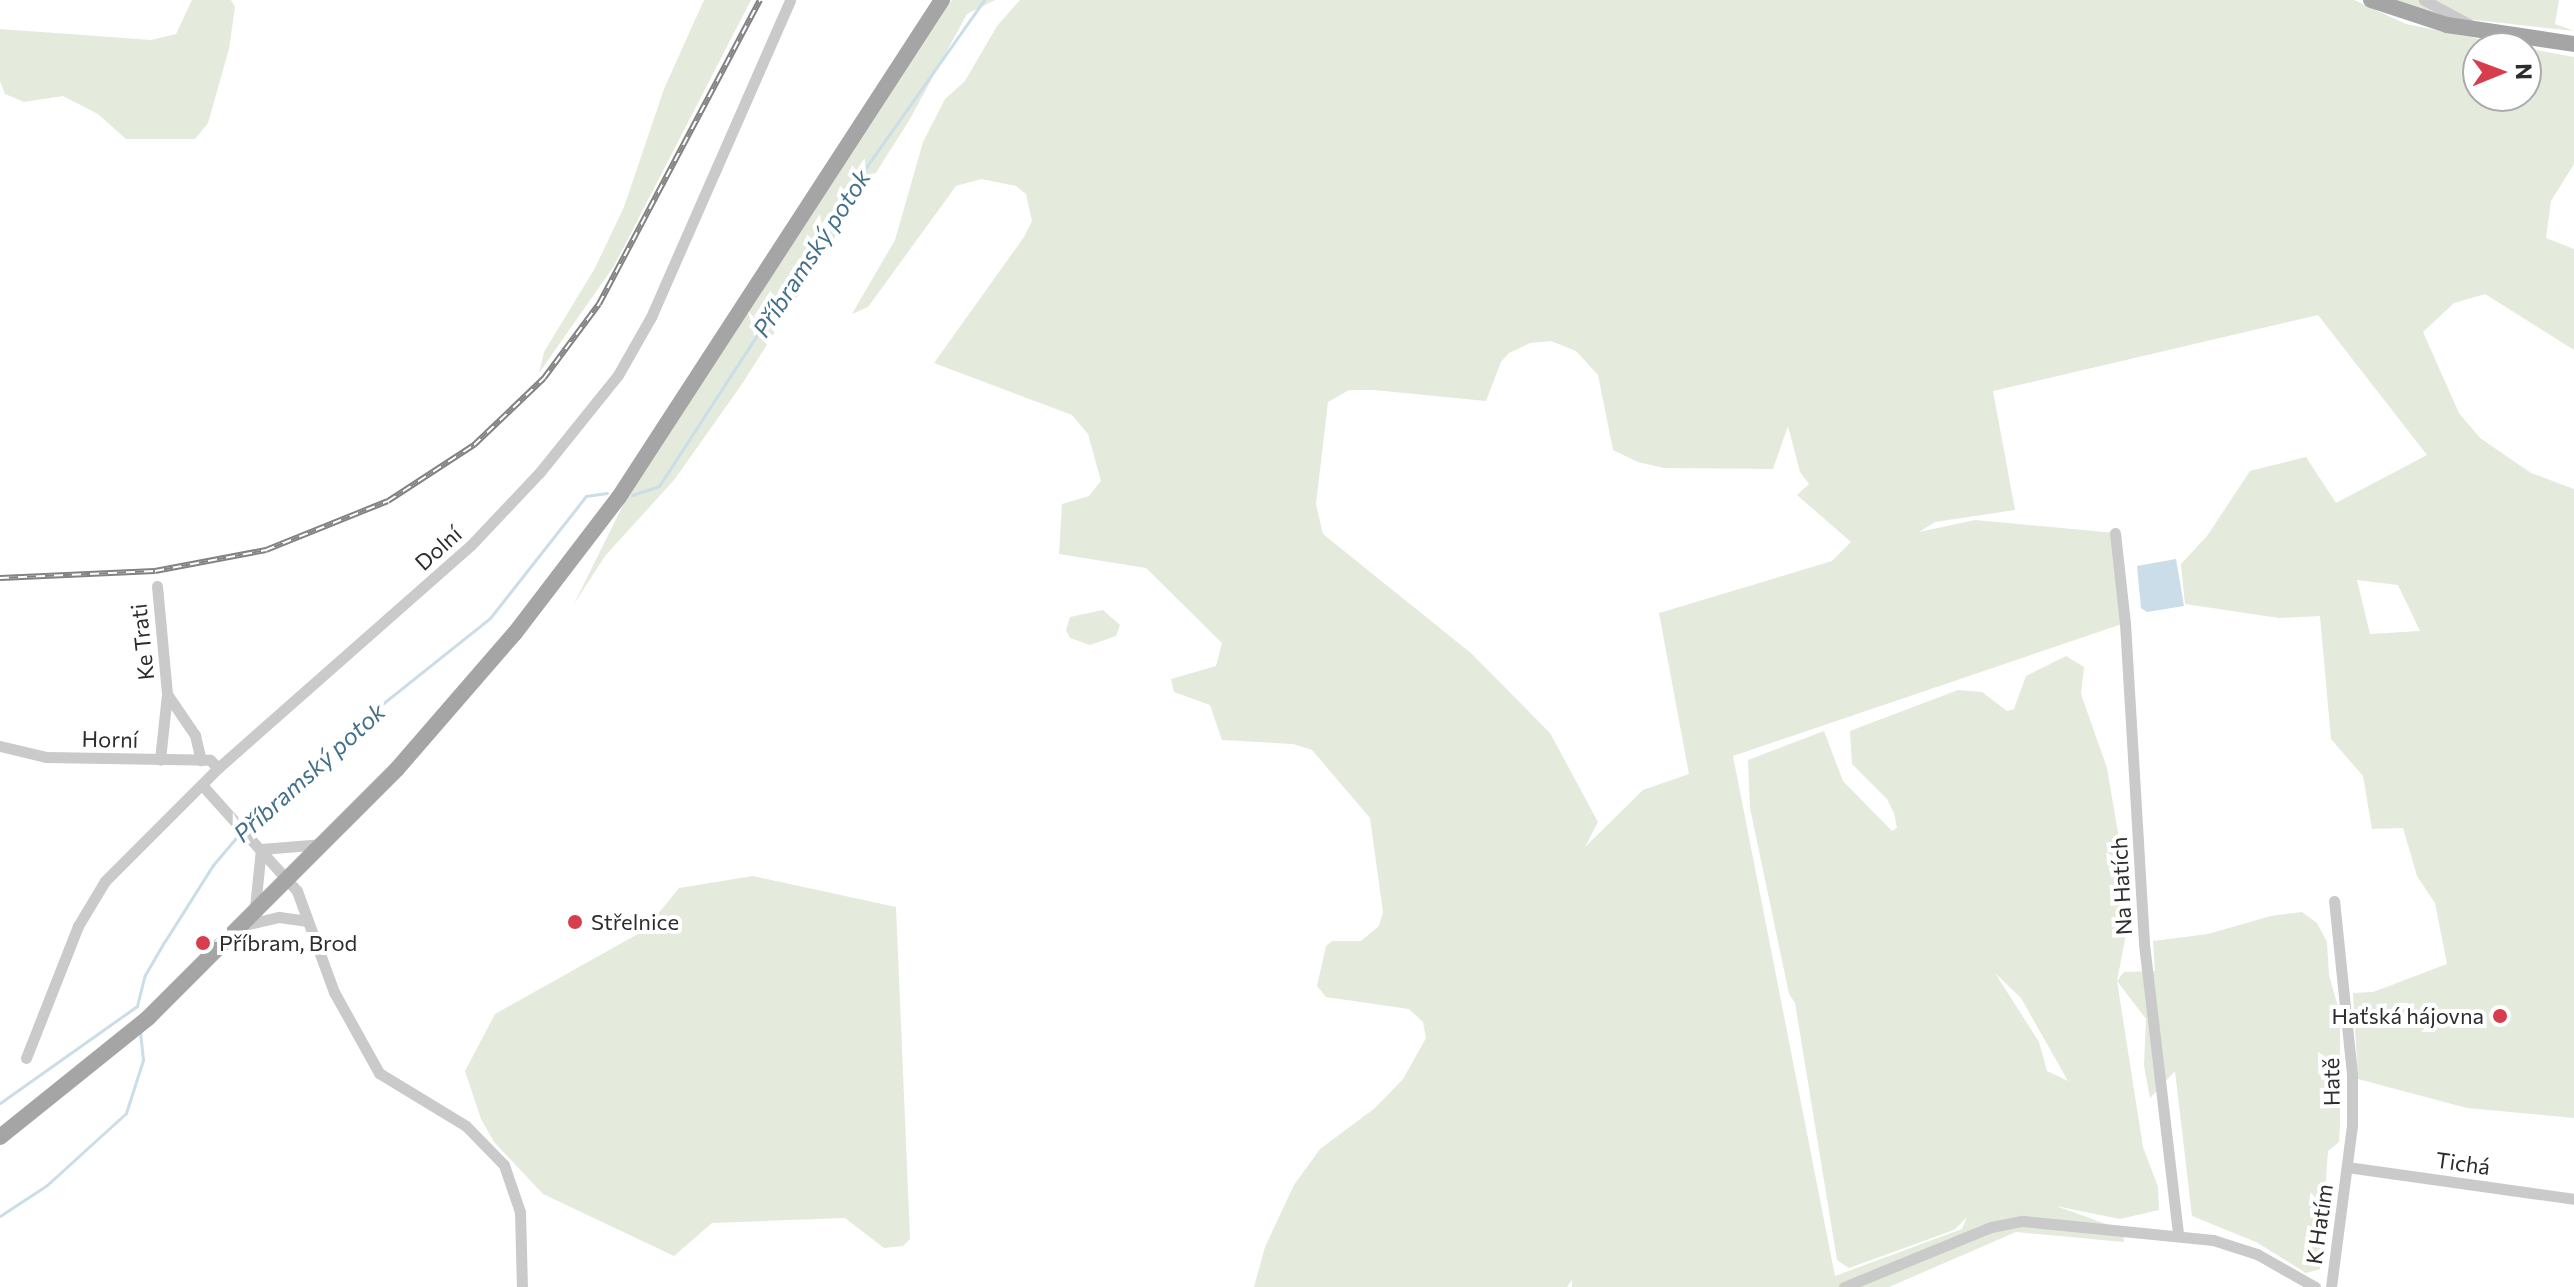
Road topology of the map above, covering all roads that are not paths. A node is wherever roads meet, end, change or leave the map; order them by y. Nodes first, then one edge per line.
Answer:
1 (790, 0) edge
2 (942, 0) edge
3 (2371, 0) edge
4 (2424, 0) edge
5 (2482, 30) junction
6 (2574, 44) edge
7 (2115, 533) dead end
8 (157, 586) dead end
9 (167, 694) junction
10 (0, 746) edge
11 (160, 760) junction
12 (201, 760) junction
13 (218, 768) junction
14 (202, 785) junction
15 (323, 844) junction
16 (261, 849) junction
17 (289, 879) junction
18 (2334, 901) dead end
19 (248, 920) junction
20 (306, 921) junction
21 (26, 1058) dead end
22 (0, 1137) edge
23 (2347, 1167) junction
24 (2574, 1199) edge
25 (2178, 1235) junction
26 (522, 1287) edge
27 (1844, 1287) edge
28 (2315, 1287) edge
29 (2331, 1287) edge

1 - 13 street, Dolní
2 - 15 main road
3 - 5 main road
4 - 5 street
5 - 6 main road
7 - 25 street, Na Hatích
8 - 9 street, Ke Trati
9 - 11 street, Ke Trati
9 - 12 street, Ke Trati
10 - 11 street, Horní
11 - 12 street, Horní
12 - 13 street, Horní
13 - 14 street, Dolní
14 - 16 street
14 - 21 street, Dolní
15 - 16 street
15 - 17 main road
16 - 17 street
16 - 19 street
17 - 19 main road
17 - 20 street
18 - 23 street, Hatě
19 - 20 street
19 - 22 main road
20 - 26 street
23 - 24 street, Tichá
23 - 29 street, K Hatím
25 - 27 street
25 - 28 street

